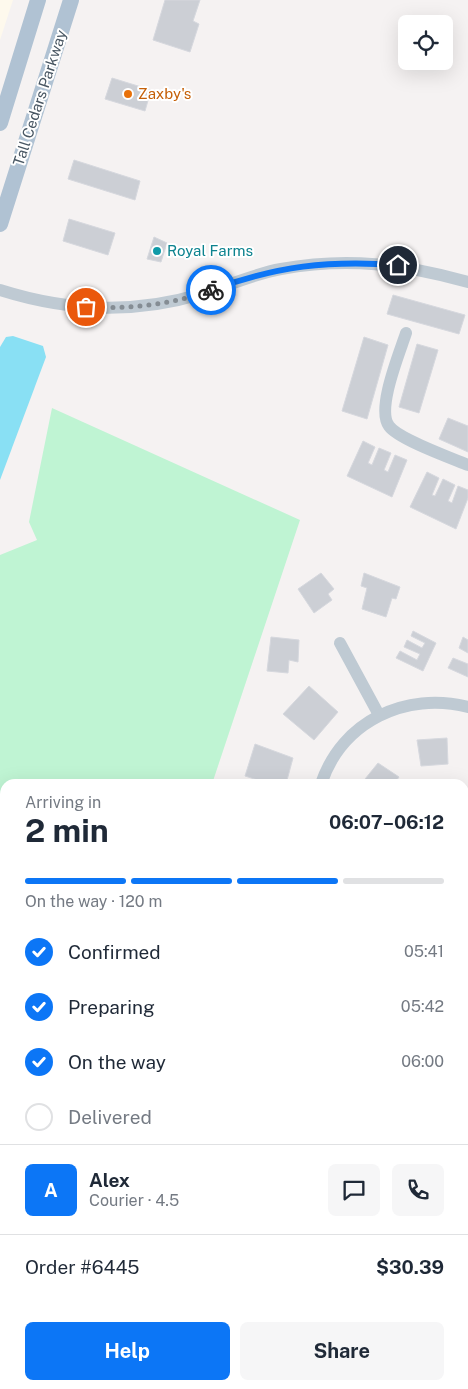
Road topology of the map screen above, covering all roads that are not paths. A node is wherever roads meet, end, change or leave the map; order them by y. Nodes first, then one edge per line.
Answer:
1 (38, 0) edge
2 (71, 0) edge
3 (0, 123) edge
4 (0, 224) edge
5 (468, 282) edge
6 (0, 290) edge
7 (406, 333) dead end
8 (468, 465) edge
9 (340, 642) dead end
10 (468, 707) edge
11 (378, 715) junction
12 (323, 779) edge

1 - 3 main road, Tall Cedars Parkway
2 - 4 main road, Tall Cedars Parkway
5 - 6 street
7 - 8 street
9 - 11 street
10 - 11 street
11 - 12 street

